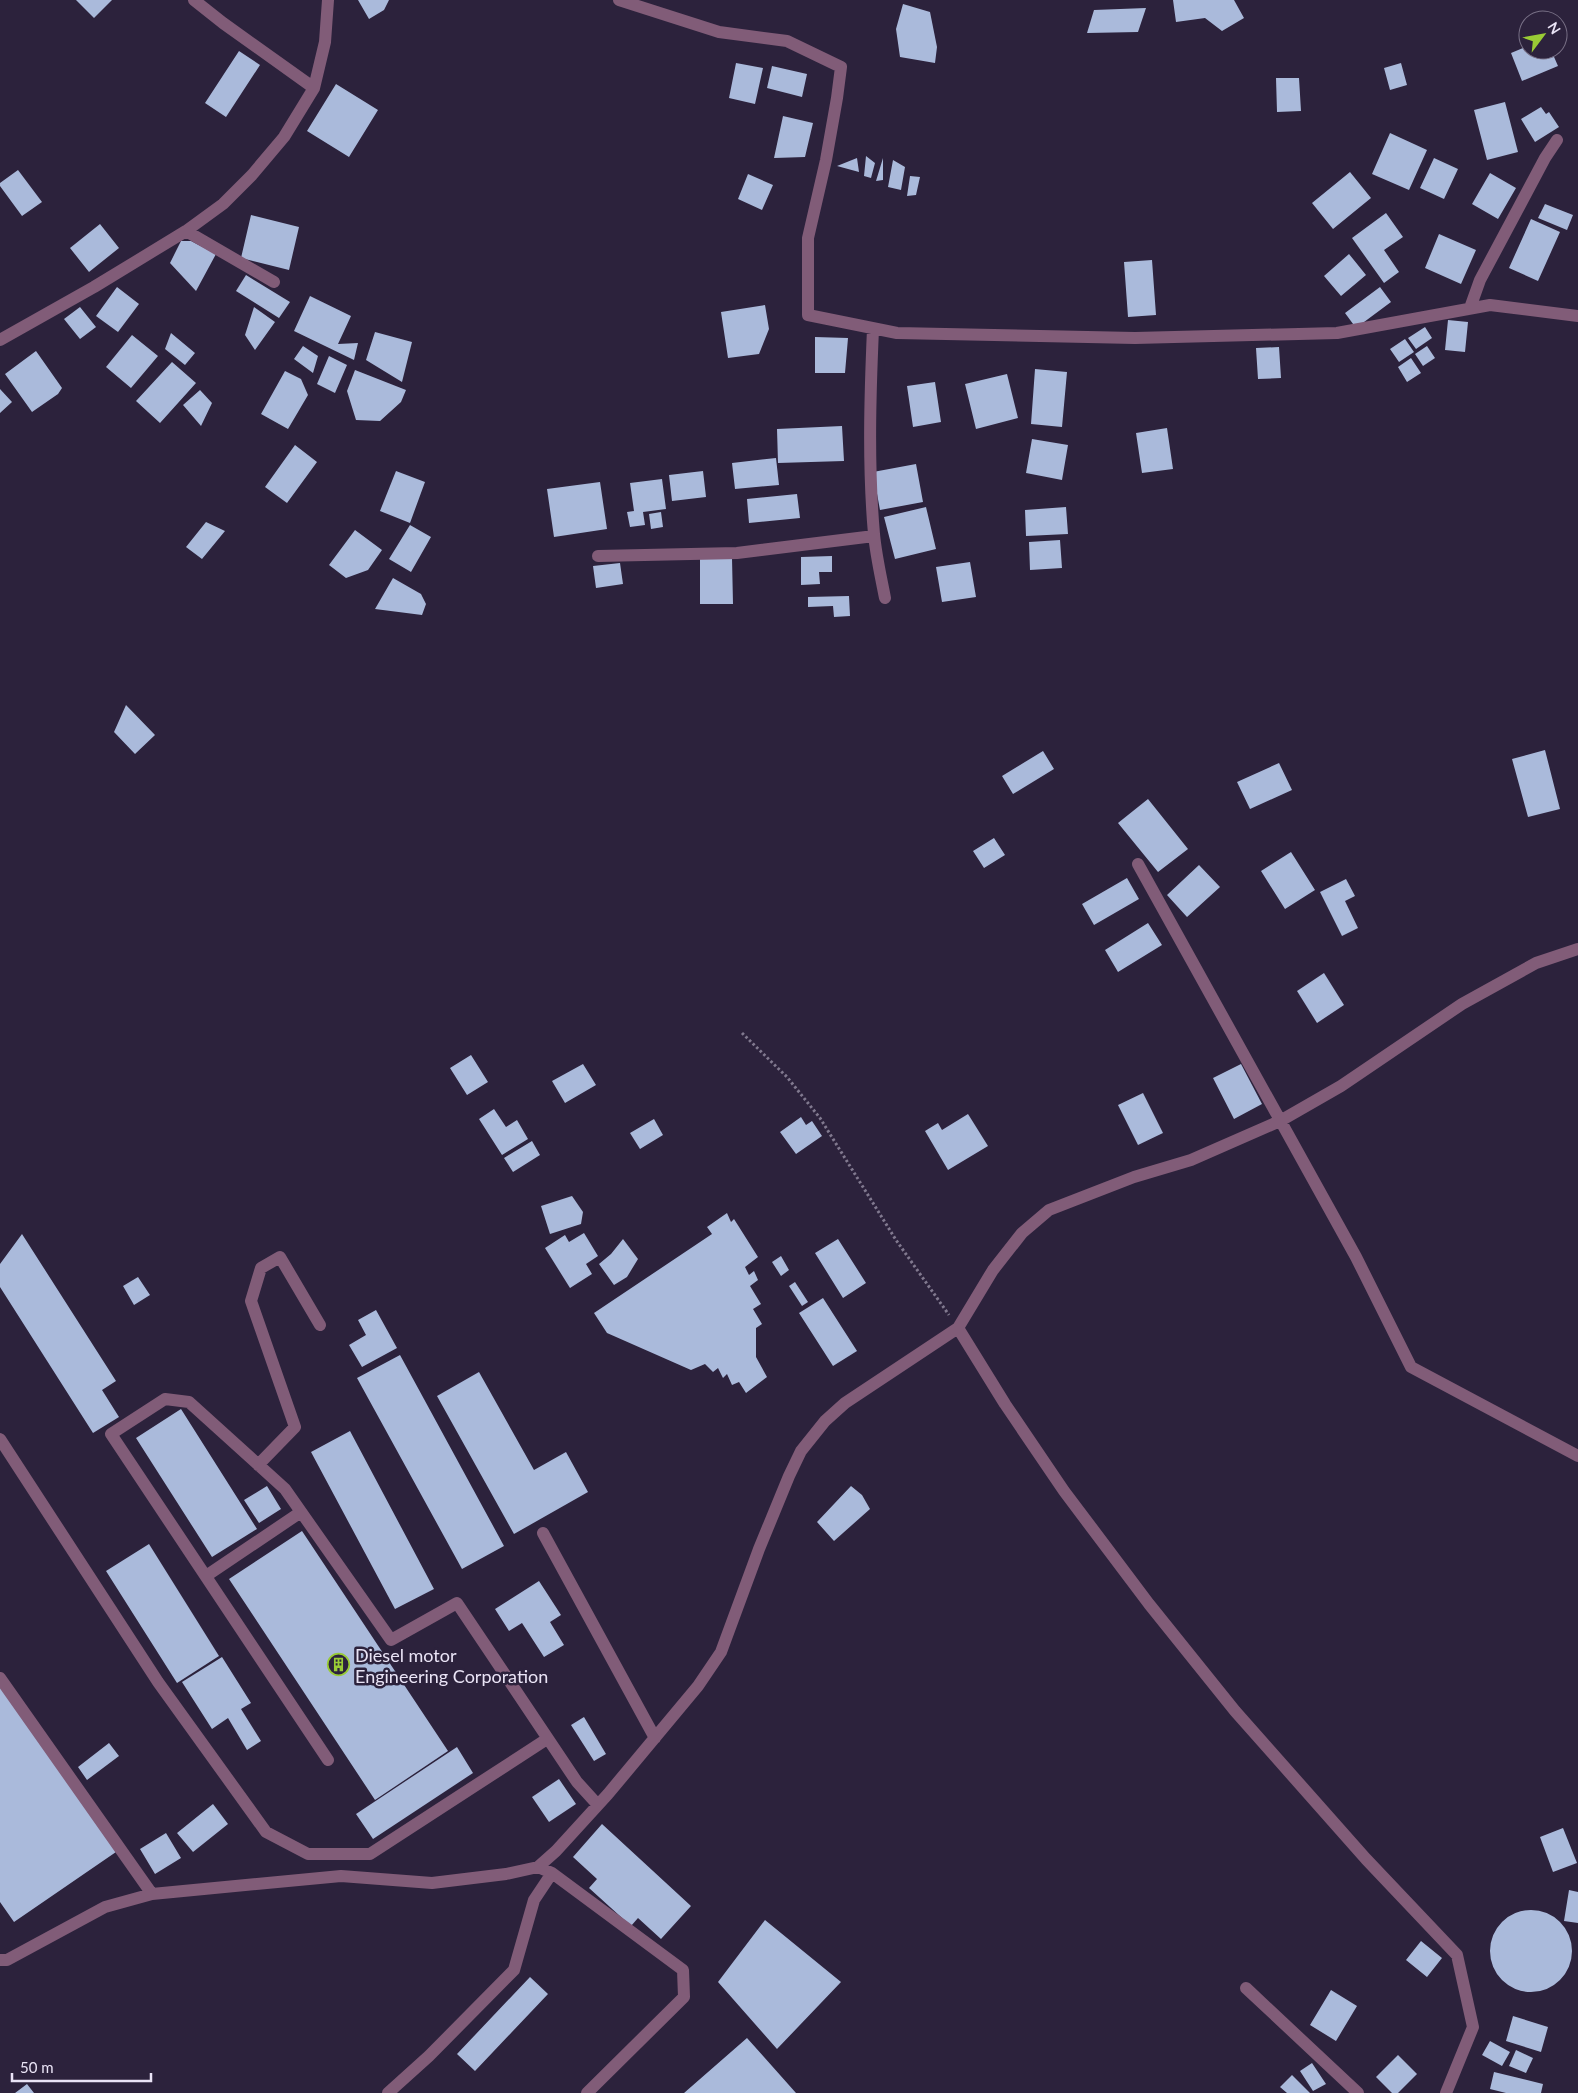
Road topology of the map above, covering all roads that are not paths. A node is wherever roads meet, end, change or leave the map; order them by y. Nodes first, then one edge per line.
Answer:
1 (194, 0) edge
2 (328, 0) edge
3 (619, 0) edge
4 (314, 88) junction
5 (1557, 140) dead end
6 (186, 231) junction
7 (274, 282) dead end
8 (1470, 308) junction
9 (1578, 316) edge
10 (873, 329) junction
11 (0, 340) edge
12 (874, 536) junction
13 (598, 556) dead end
14 (885, 598) dead end
15 (1138, 864) dead end
16 (1578, 949) edge
17 (1280, 1121) junction
18 (320, 1325) dead end
19 (958, 1328) junction
20 (0, 1439) edge
21 (1578, 1456) edge
22 (258, 1465) junction
23 (301, 1512) junction
24 (543, 1533) dead end
25 (206, 1576) junction
26 (0, 1678) edge
27 (654, 1738) junction
28 (547, 1740) junction
29 (328, 1760) dead end
30 (598, 1804) junction
31 (538, 1867) junction
32 (552, 1874) junction
33 (152, 1894) junction
34 (0, 1960) edge
35 (1246, 1988) dead end
36 (388, 2093) edge
37 (587, 2093) edge
38 (1358, 2093) edge
39 (1446, 2093) edge

1 - 4 street
2 - 4 street
3 - 10 street
4 - 6 street
5 - 8 street
6 - 7 street
6 - 11 street
8 - 9 street
8 - 10 street
10 - 12 street
12 - 13 street
12 - 14 street
15 - 17 street
16 - 17 street
17 - 19 street
17 - 21 street
18 - 22 street
19 - 27 street
19 - 39 street
20 - 28 street
22 - 23 street
22 - 25 street
23 - 25 street
23 - 28 street
24 - 27 street
25 - 29 street
26 - 33 street
27 - 30 street
28 - 30 street
30 - 31 street
31 - 32 street
31 - 33 street
32 - 36 street
32 - 37 street
33 - 34 street
35 - 38 street

